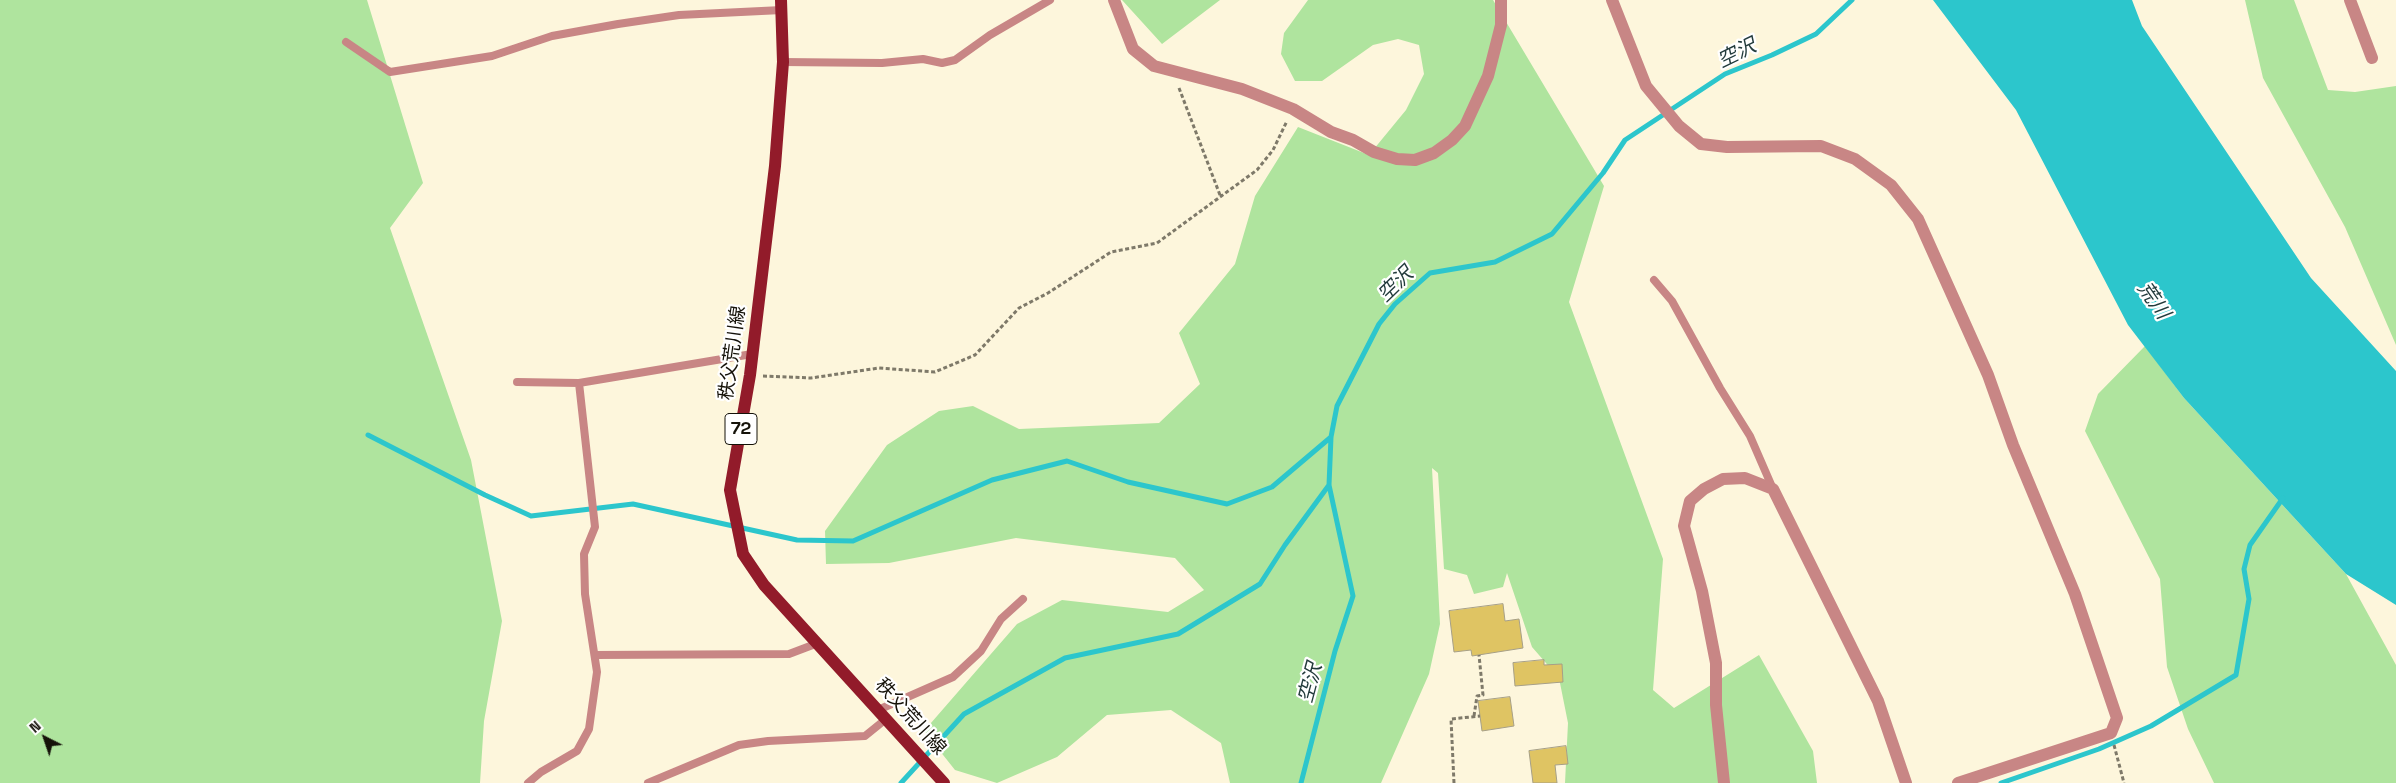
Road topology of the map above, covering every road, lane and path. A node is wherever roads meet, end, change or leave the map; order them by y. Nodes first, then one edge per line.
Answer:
1 (1050, 0) edge
2 (1114, 0) edge
3 (1501, 0) edge
4 (1612, 0) edge
5 (2350, 0) edge
6 (781, 5) edge
7 (346, 42) dead end
8 (2372, 58) dead end
9 (783, 62) junction
10 (1173, 71) junction
11 (1293, 110) junction
12 (1220, 196) junction
13 (1654, 280) dead end
14 (752, 354) junction
15 (750, 375) junction
16 (518, 382) dead end
17 (578, 383) junction
18 (1772, 489) junction
19 (1023, 599) dead end
20 (819, 643) junction
21 (595, 655) junction
22 (1479, 655) dead end
23 (882, 714) junction
24 (1474, 716) junction
25 (1480, 716) dead end
26 (2110, 732) junction
27 (528, 783) edge
28 (648, 783) edge
29 (944, 783) edge
30 (1454, 783) edge
31 (1724, 783) edge
32 (1906, 783) edge
33 (1958, 783) edge
34 (2124, 783) edge

1 - 9 lane
2 - 10 street
3 - 11 street
4 - 26 street
5 - 8 street
6 - 7 lane
6 - 9 main road, 秩父荒川線 / 72
9 - 14 main road, 秩父荒川線 / 72
10 - 11 street
10 - 12 path
11 - 12 path
12 - 15 path
13 - 18 lane
14 - 15 main road, 秩父荒川線 / 72
14 - 17 lane
15 - 20 main road, 秩父荒川線 / 72
16 - 17 lane
17 - 21 lane
18 - 31 street
18 - 32 street
19 - 23 lane
20 - 21 lane
20 - 23 main road, 秩父荒川線 / 72
21 - 27 lane
22 - 24 path
23 - 28 lane
23 - 29 main road, 秩父荒川線 / 72
24 - 25 path
24 - 30 path
26 - 33 street
26 - 34 path

